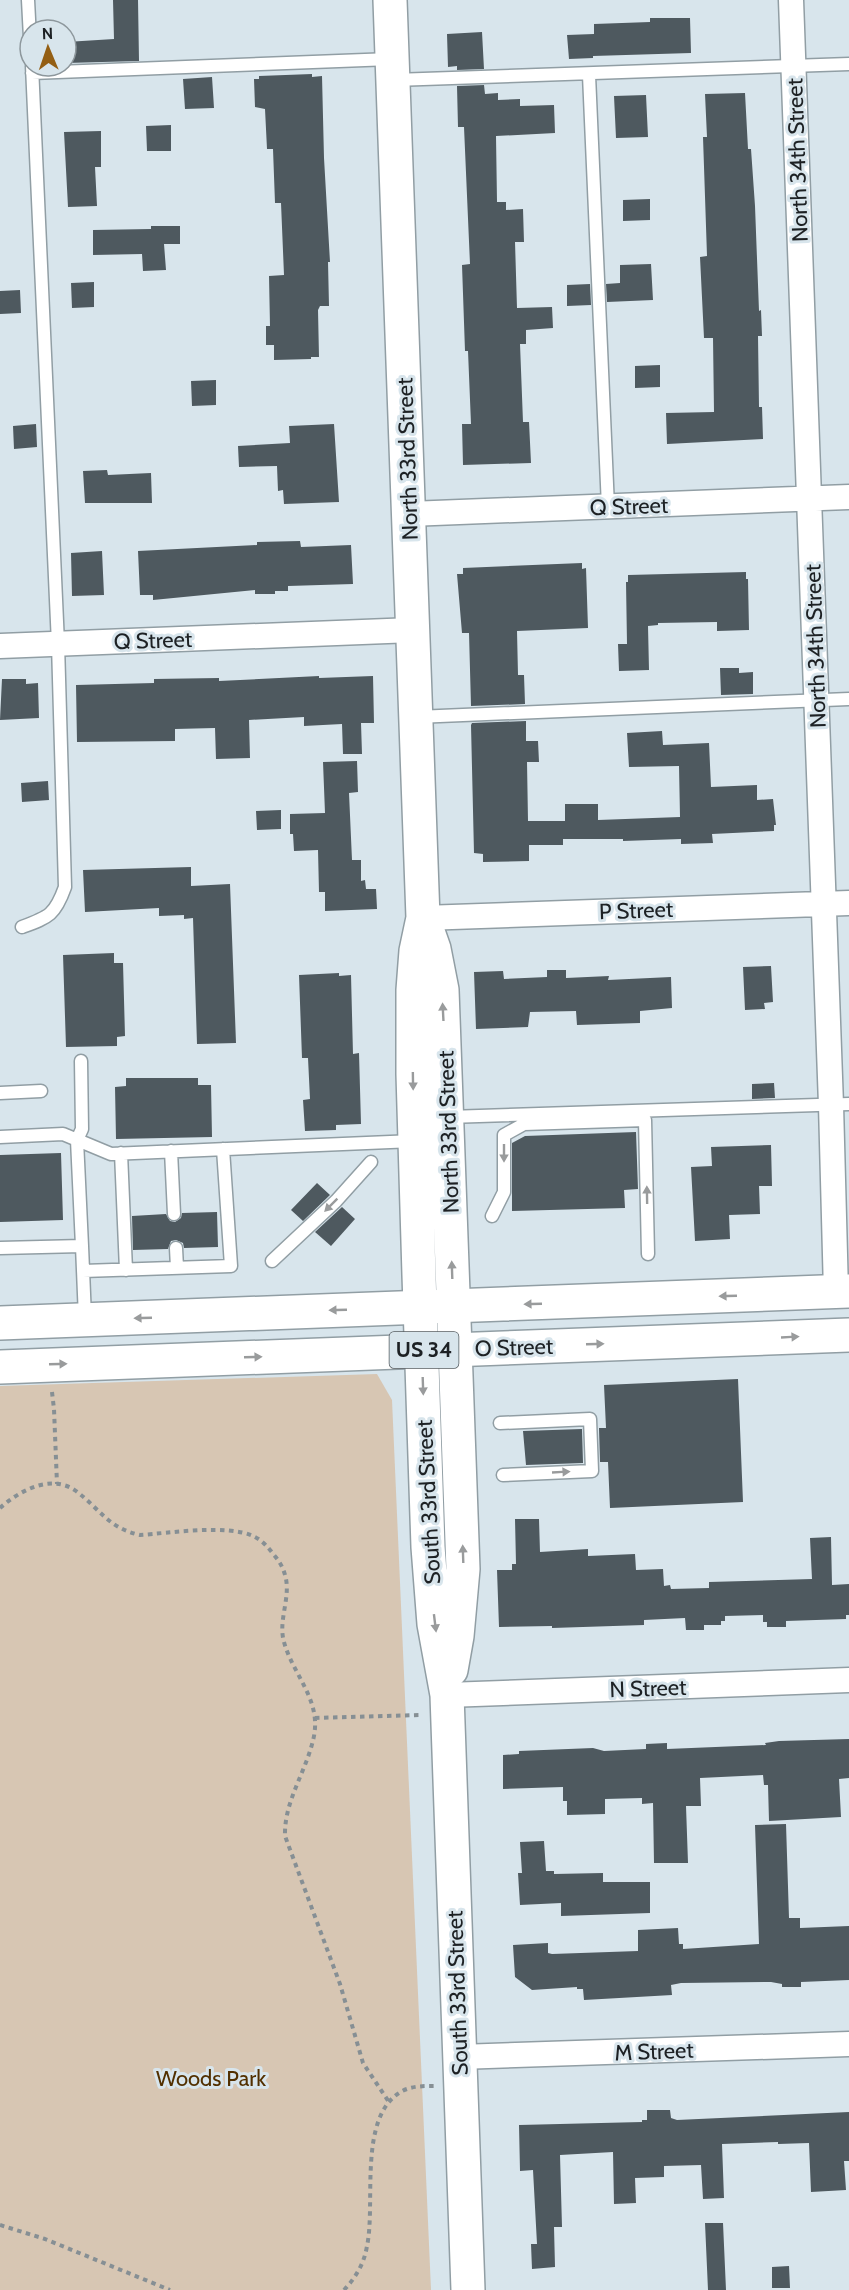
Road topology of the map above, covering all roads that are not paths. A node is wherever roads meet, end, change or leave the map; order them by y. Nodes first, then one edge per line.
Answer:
1 (28, 0) edge
2 (390, 0) edge
3 (791, 0) edge
4 (29, 18) edge
5 (849, 64) edge
6 (794, 67) junction
7 (78, 69) edge
8 (392, 69) junction
9 (590, 75) junction
10 (32, 78) edge
11 (849, 497) edge
12 (809, 499) junction
13 (608, 507) junction
14 (409, 514) junction
15 (413, 630) junction
16 (58, 644) junction
17 (0, 646) edge
18 (849, 699) edge
19 (817, 700) junction
20 (416, 717) junction
21 (824, 903) junction
22 (849, 903) edge
23 (423, 918) junction
24 (22, 927) dead end
25 (81, 1061) dead end
26 (40, 1091) dead end
27 (0, 1093) edge
28 (840, 1104) edge
29 (448, 1117) junction
30 (0, 1137) edge
31 (76, 1140) junction
32 (415, 1141) junction
33 (223, 1149) junction
34 (171, 1151) junction
35 (121, 1153) junction
36 (371, 1162) dead end
37 (174, 1214) dead end
38 (492, 1216) dead end
39 (82, 1246) junction
40 (0, 1248) edge
41 (176, 1248) dead end
42 (648, 1254) dead end
43 (272, 1261) dead end
44 (177, 1268) junction
45 (126, 1270) junction
46 (83, 1271) junction
47 (842, 1292) edge
48 (454, 1306) junction
49 (420, 1307) junction
50 (85, 1320) junction
51 (0, 1323) edge
52 (849, 1335) edge
53 (455, 1349) junction
54 (422, 1350) junction
55 (0, 1367) edge
56 (500, 1423) dead end
57 (502, 1475) dead end
58 (849, 1680) edge
59 (447, 1695) junction
60 (849, 2044) edge
61 (459, 2057) junction
62 (468, 2290) edge

1 - 4 lane
2 - 8 main road, North 33rd Street
3 - 6 street, North 34th Street
5 - 6 lane
6 - 9 lane
6 - 12 street, North 34th Street
7 - 8 lane
8 - 9 lane
8 - 14 main road, North 33rd Street
9 - 13 lane
10 - 16 lane
11 - 12 street, Q Street
12 - 13 street, Q Street
12 - 19 street, North 34th Street
13 - 14 street, Q Street
14 - 15 main road, North 33rd Street
15 - 16 street, Q Street
15 - 20 main road, North 33rd Street
16 - 17 street, Q Street
16 - 24 lane
18 - 19 lane
19 - 20 lane
19 - 21 street, North 34th Street
20 - 23 main road, North 33rd Street
21 - 22 street, P Street
21 - 23 street, P Street
21 - 28 street, North 34th Street
29 -> 23 main road, North 33rd Street
23 -> 32 main road, North 33rd Street
25 - 31 lane
26 - 27 lane
28 - 29 lane
28 - 47 street, North 34th Street
48 -> 29 main road, North 33rd Street
30 - 31 lane
31 - 35 lane
31 - 39 lane
32 - 33 lane
32 - 49 main road, North 33rd Street
33 - 34 lane
33 - 44 lane
34 - 35 lane
34 - 37 lane
35 - 45 lane
36 -> 43 lane
42 -> 38 lane
39 - 40 lane
39 - 46 lane
41 - 44 lane
44 - 45 lane
45 - 46 lane
46 - 50 lane
47 -> 48 main road, O Street / US 34
48 - 49 main road, O Street / US 34
48 - 53 main road, North 33rd Street
49 -> 50 main road, O Street / US 34
49 - 54 main road, South 33rd Street
50 - 51 main road, O Street / US 34
53 -> 52 main road, O Street / US 34
53 - 54 main road, O Street / US 34
59 -> 53 main road, South 33rd Street
55 -> 54 main road, O Street / US 34
54 -> 59 main road, South 33rd Street
57 -> 56 lane
58 - 59 street, N Street
59 - 61 main road, South 33rd Street
60 - 61 street, M Street
61 - 62 main road, South 33rd Street

